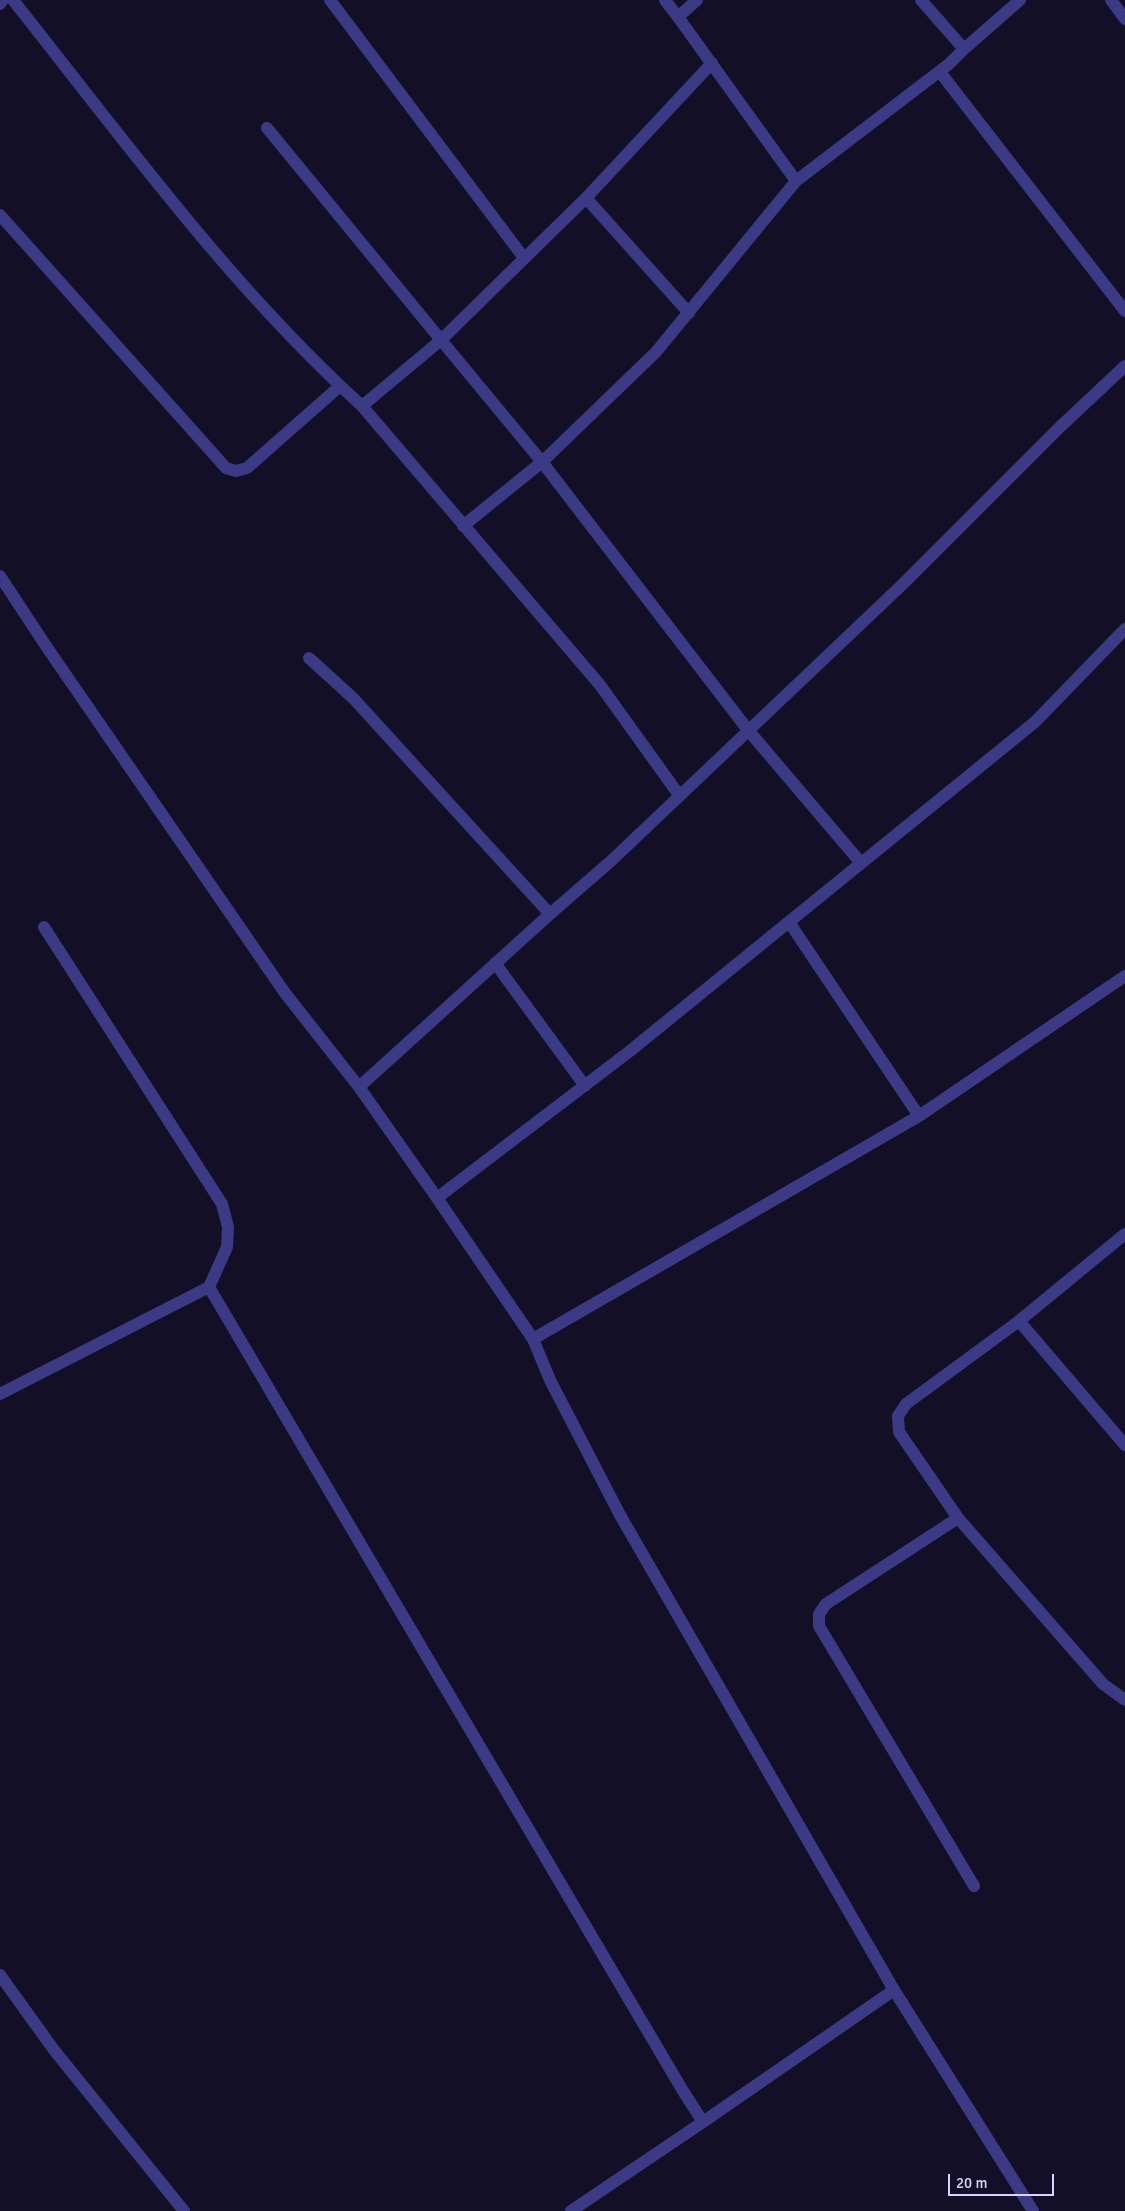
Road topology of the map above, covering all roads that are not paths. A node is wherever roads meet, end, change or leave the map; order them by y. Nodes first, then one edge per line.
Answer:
1 (3, 0) edge
2 (13, 0) edge
3 (330, 0) edge
4 (665, 0) edge
5 (698, 0) edge
6 (921, 0) edge
7 (1020, 0) edge
8 (1112, 0) edge
9 (0, 4) edge
10 (678, 17) junction
11 (1125, 19) edge
12 (964, 49) junction
13 (712, 63) junction
14 (940, 72) junction
15 (267, 128) dead end
16 (796, 181) junction
17 (586, 198) junction
18 (0, 215) edge
19 (524, 258) junction
20 (1125, 311) edge
21 (689, 313) junction
22 (441, 340) junction
23 (1125, 366) edge
24 (340, 386) junction
25 (362, 406) junction
26 (542, 462) junction
27 (463, 526) junction
28 (0, 576) edge
29 (1125, 629) edge
30 (309, 658) dead end
31 (748, 730) junction
32 (679, 795) junction
33 (861, 863) junction
34 (550, 914) junction
35 (789, 922) junction
36 (44, 927) dead end
37 (495, 964) junction
38 (1125, 976) edge
39 (584, 1086) junction
40 (359, 1087) junction
41 (919, 1116) junction
42 (437, 1198) junction
43 (1125, 1234) edge
44 (209, 1287) junction
45 (1020, 1320) junction
46 (533, 1340) junction
47 (0, 1394) edge
48 (1125, 1445) edge
49 (958, 1518) junction
50 (1125, 1700) edge
51 (974, 1886) dead end
52 (0, 1975) edge
53 (894, 1990) junction
54 (703, 2122) junction
55 (184, 2211) edge
56 (571, 2211) edge
57 (1033, 2211) edge

1 - 9 street
2 - 24 street
3 - 19 street
4 - 10 street
5 - 10 street
6 - 12 street
7 - 12 street
8 - 11 street
10 - 13 street
12 - 14 street
13 - 16 street
13 - 17 street
14 - 16 street
14 - 20 street
15 - 22 street
16 - 21 street
17 - 19 street
17 - 21 street
18 - 24 street
19 - 22 street
21 - 26 street
22 - 25 street
22 - 26 street
23 - 31 street
24 - 25 street
25 - 27 street
26 - 27 street
26 - 31 street
27 - 32 street
28 - 40 street
29 - 33 street
30 - 34 street
31 - 32 street
31 - 33 street
32 - 34 street
33 - 35 street
34 - 37 street
35 - 39 street
35 - 41 street
36 - 44 street
37 - 39 street
37 - 40 street
38 - 41 street
39 - 42 street
40 - 42 street
41 - 46 street
42 - 46 street
43 - 45 street
44 - 47 street
44 - 54 street
45 - 48 street
45 - 49 street
46 - 53 street
49 - 50 street
49 - 51 street
52 - 55 street
53 - 54 street
53 - 57 street
54 - 56 street

